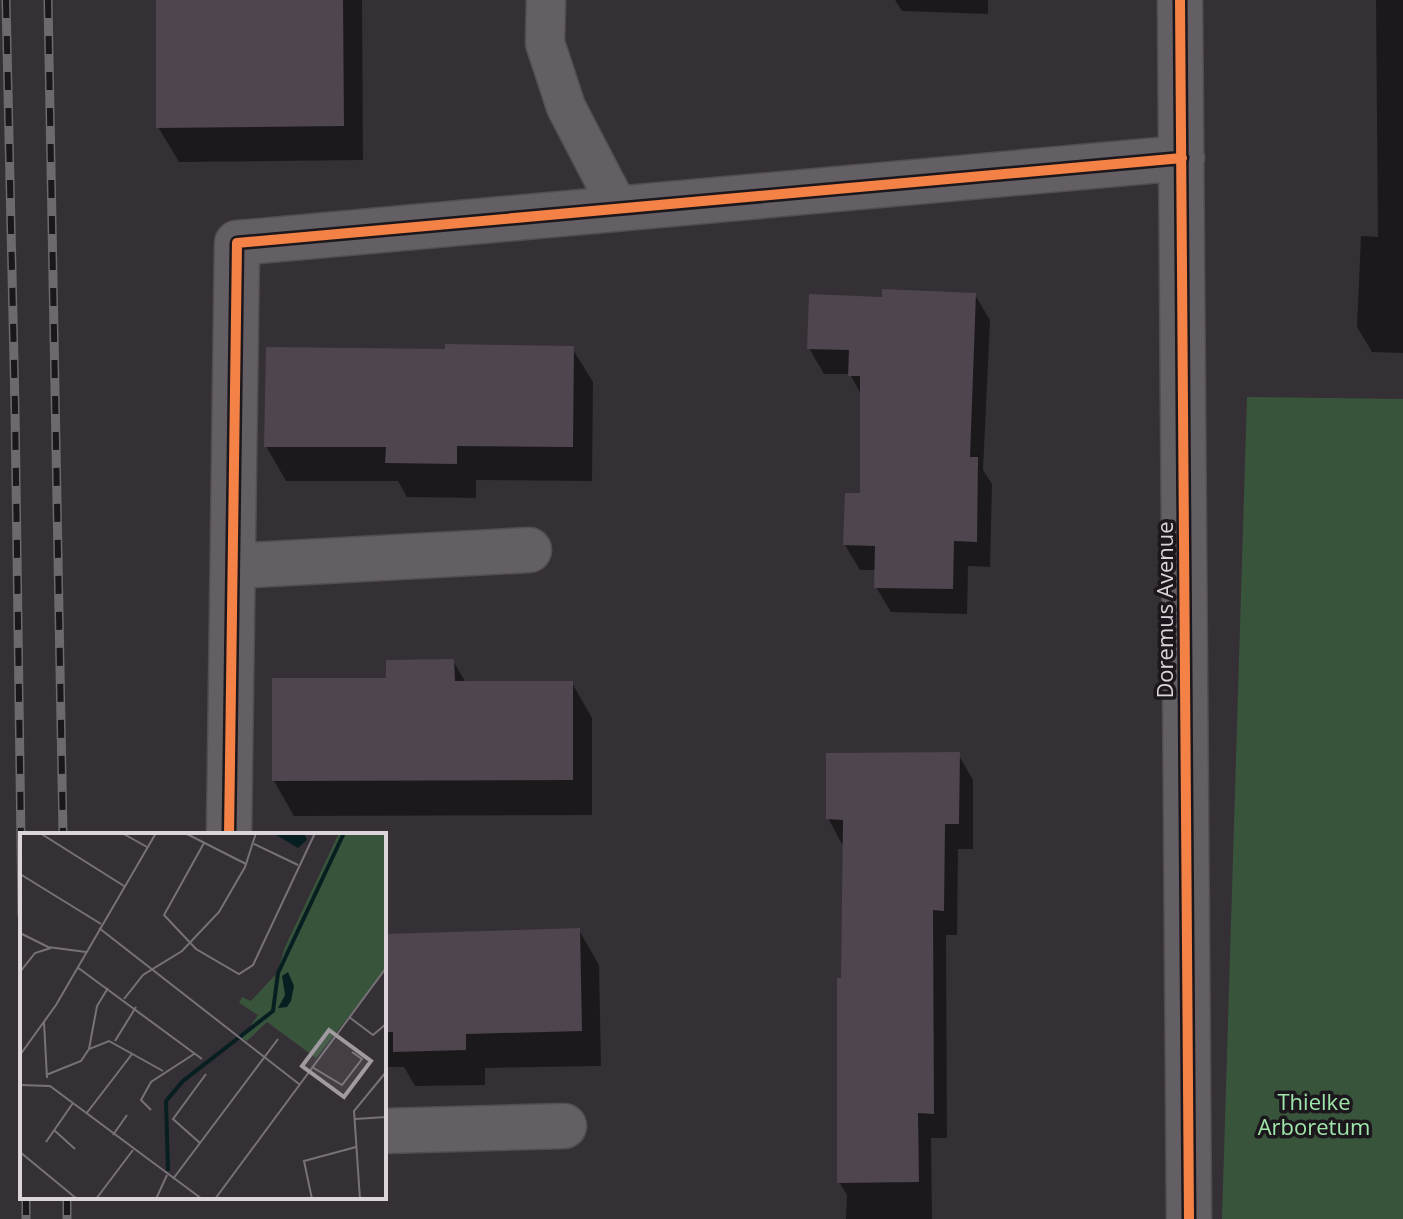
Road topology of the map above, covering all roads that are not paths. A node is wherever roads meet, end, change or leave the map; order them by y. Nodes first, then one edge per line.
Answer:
1 (546, 0) edge
2 (1180, 0) edge
3 (1182, 158) junction
4 (619, 209) junction
5 (529, 550) dead end
6 (233, 566) junction
7 (229, 833) edge
8 (564, 1126) dead end
9 (386, 1131) edge
10 (1189, 1219) edge

1 - 4 lane
2 - 3 street, Doremus Avenue
3 - 4 street
3 - 10 street, Doremus Avenue
4 - 6 street
5 - 6 street
6 - 7 street
8 - 9 street

